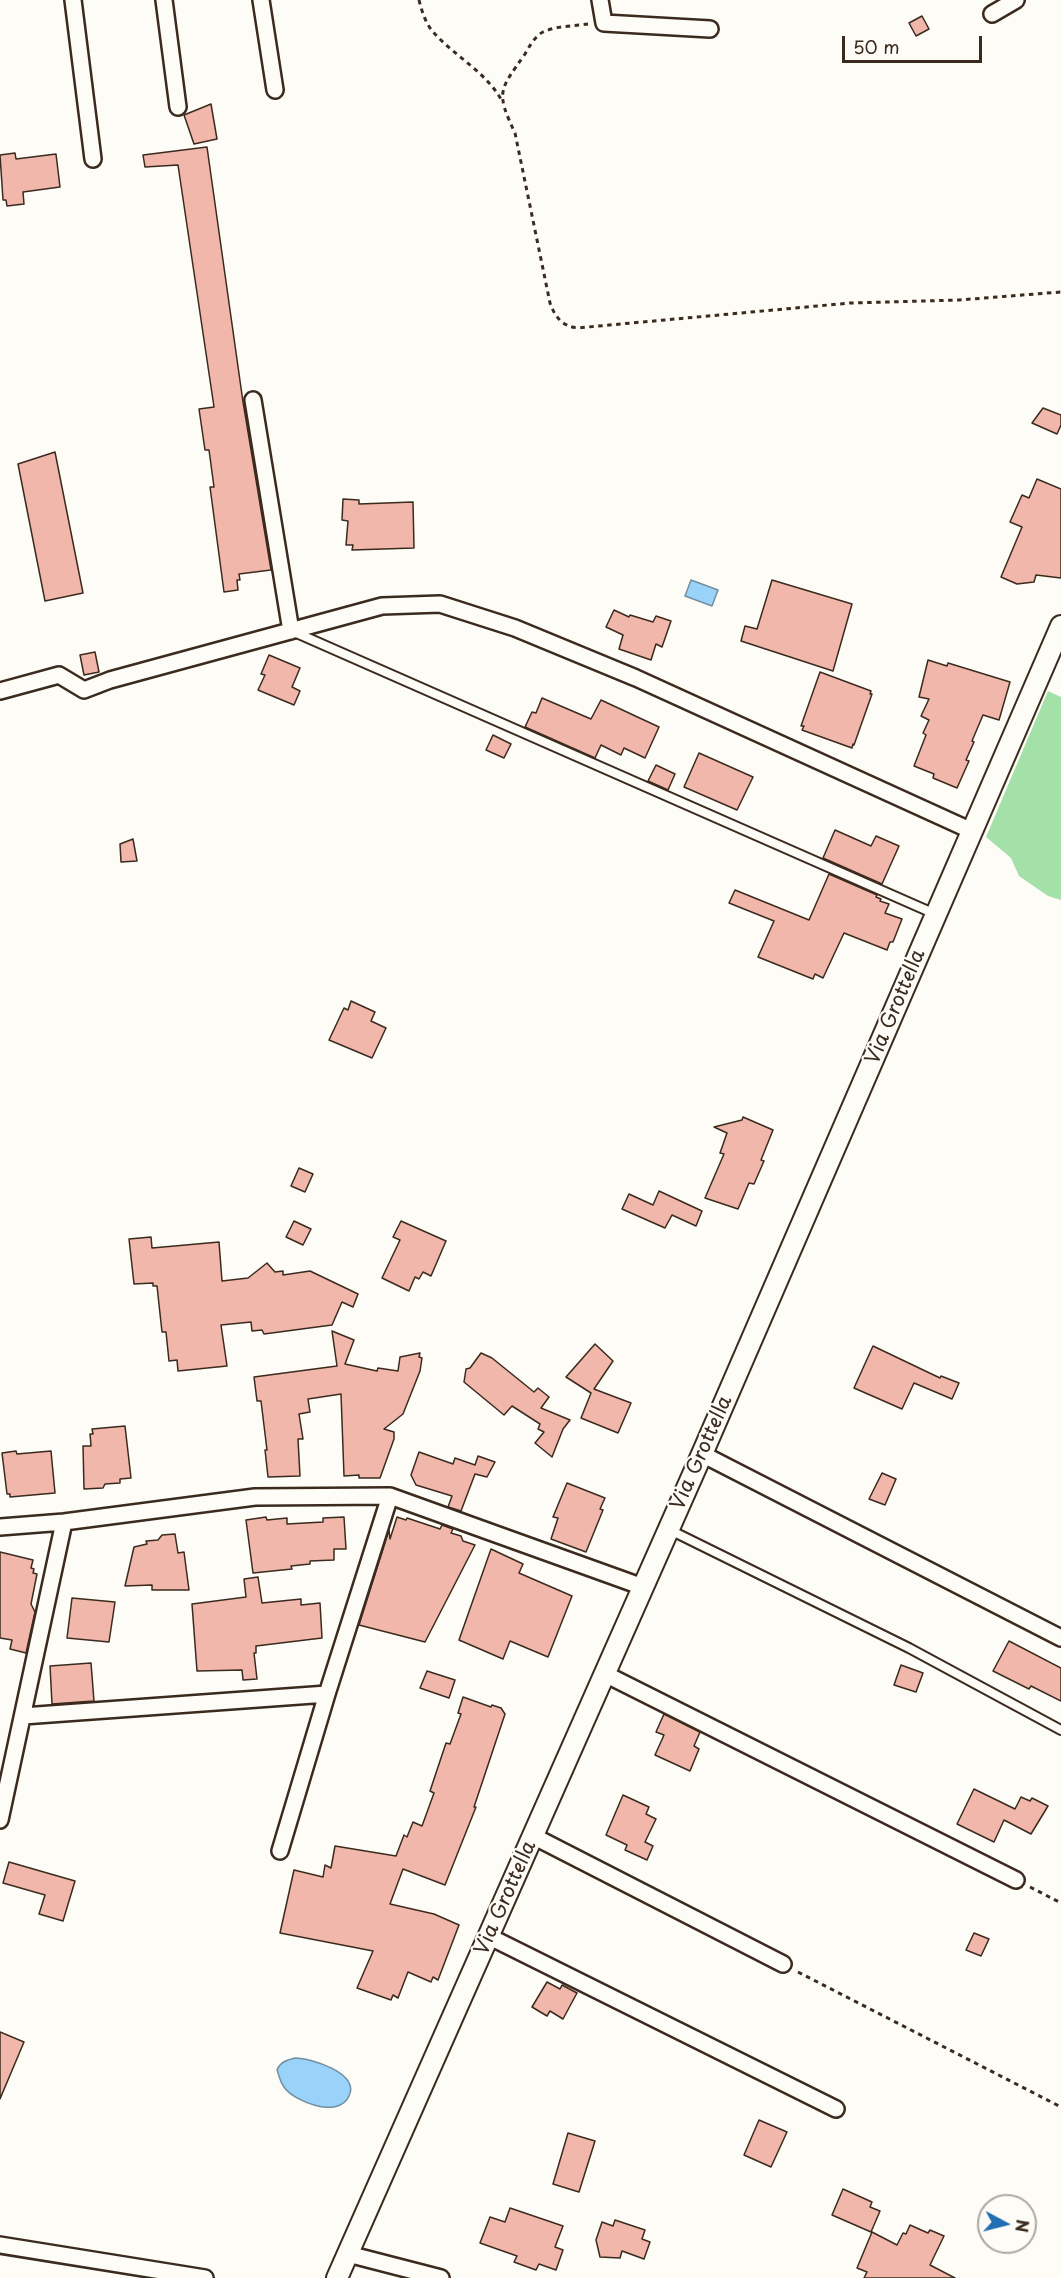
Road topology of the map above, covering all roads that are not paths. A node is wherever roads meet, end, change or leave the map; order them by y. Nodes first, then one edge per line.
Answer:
1 (73, 0) edge
2 (164, 0) edge
3 (261, 0) edge
4 (600, 0) edge
5 (1016, 0) edge
6 (992, 7) edge
7 (710, 29) dead end
8 (276, 90) dead end
9 (178, 107) dead end
10 (93, 159) dead end
11 (253, 400) dead end
12 (1061, 626) edge
13 (291, 631) junction
14 (0, 691) edge
15 (972, 831) junction
16 (936, 915) junction
17 (702, 1454) junction
18 (390, 1496) junction
19 (64, 1522) junction
20 (0, 1527) edge
21 (669, 1530) junction
22 (643, 1587) junction
23 (1061, 1638) edge
24 (605, 1674) junction
25 (327, 1694) junction
26 (22, 1716) junction
27 (1061, 1730) edge
28 (0, 1820) edge
29 (533, 1836) junction
30 (280, 1851) dead end
31 (1016, 1880) road end
32 (489, 1936) junction
33 (783, 1964) road end
34 (836, 2109) dead end
35 (0, 2245) edge
36 (348, 2254) junction
37 (205, 2278) edge
38 (337, 2278) edge
39 (441, 2278) edge

1 - 10 street
2 - 9 street
3 - 8 street
4 - 7 street
5 - 6 street
11 - 13 street
12 - 15 street, Via Grottella
13 - 14 street
13 - 15 street
13 - 16 lane
15 - 16 street, Via Grottella
16 - 17 street, Via Grottella
17 - 21 street, Via Grottella
17 - 23 street
18 - 19 street
18 - 22 street
18 - 25 street
19 - 20 street
19 - 26 street
21 - 22 street, Via Grottella
21 - 27 lane
22 - 24 street, Via Grottella
24 - 29 street, Via Grottella
24 - 31 street
25 - 26 street
25 - 30 street
26 - 28 street
29 - 32 street, Via Grottella
29 - 33 street
32 - 34 street
32 - 36 street, Via Grottella
35 - 37 street
36 - 38 street, Via Grottella
36 - 39 street

